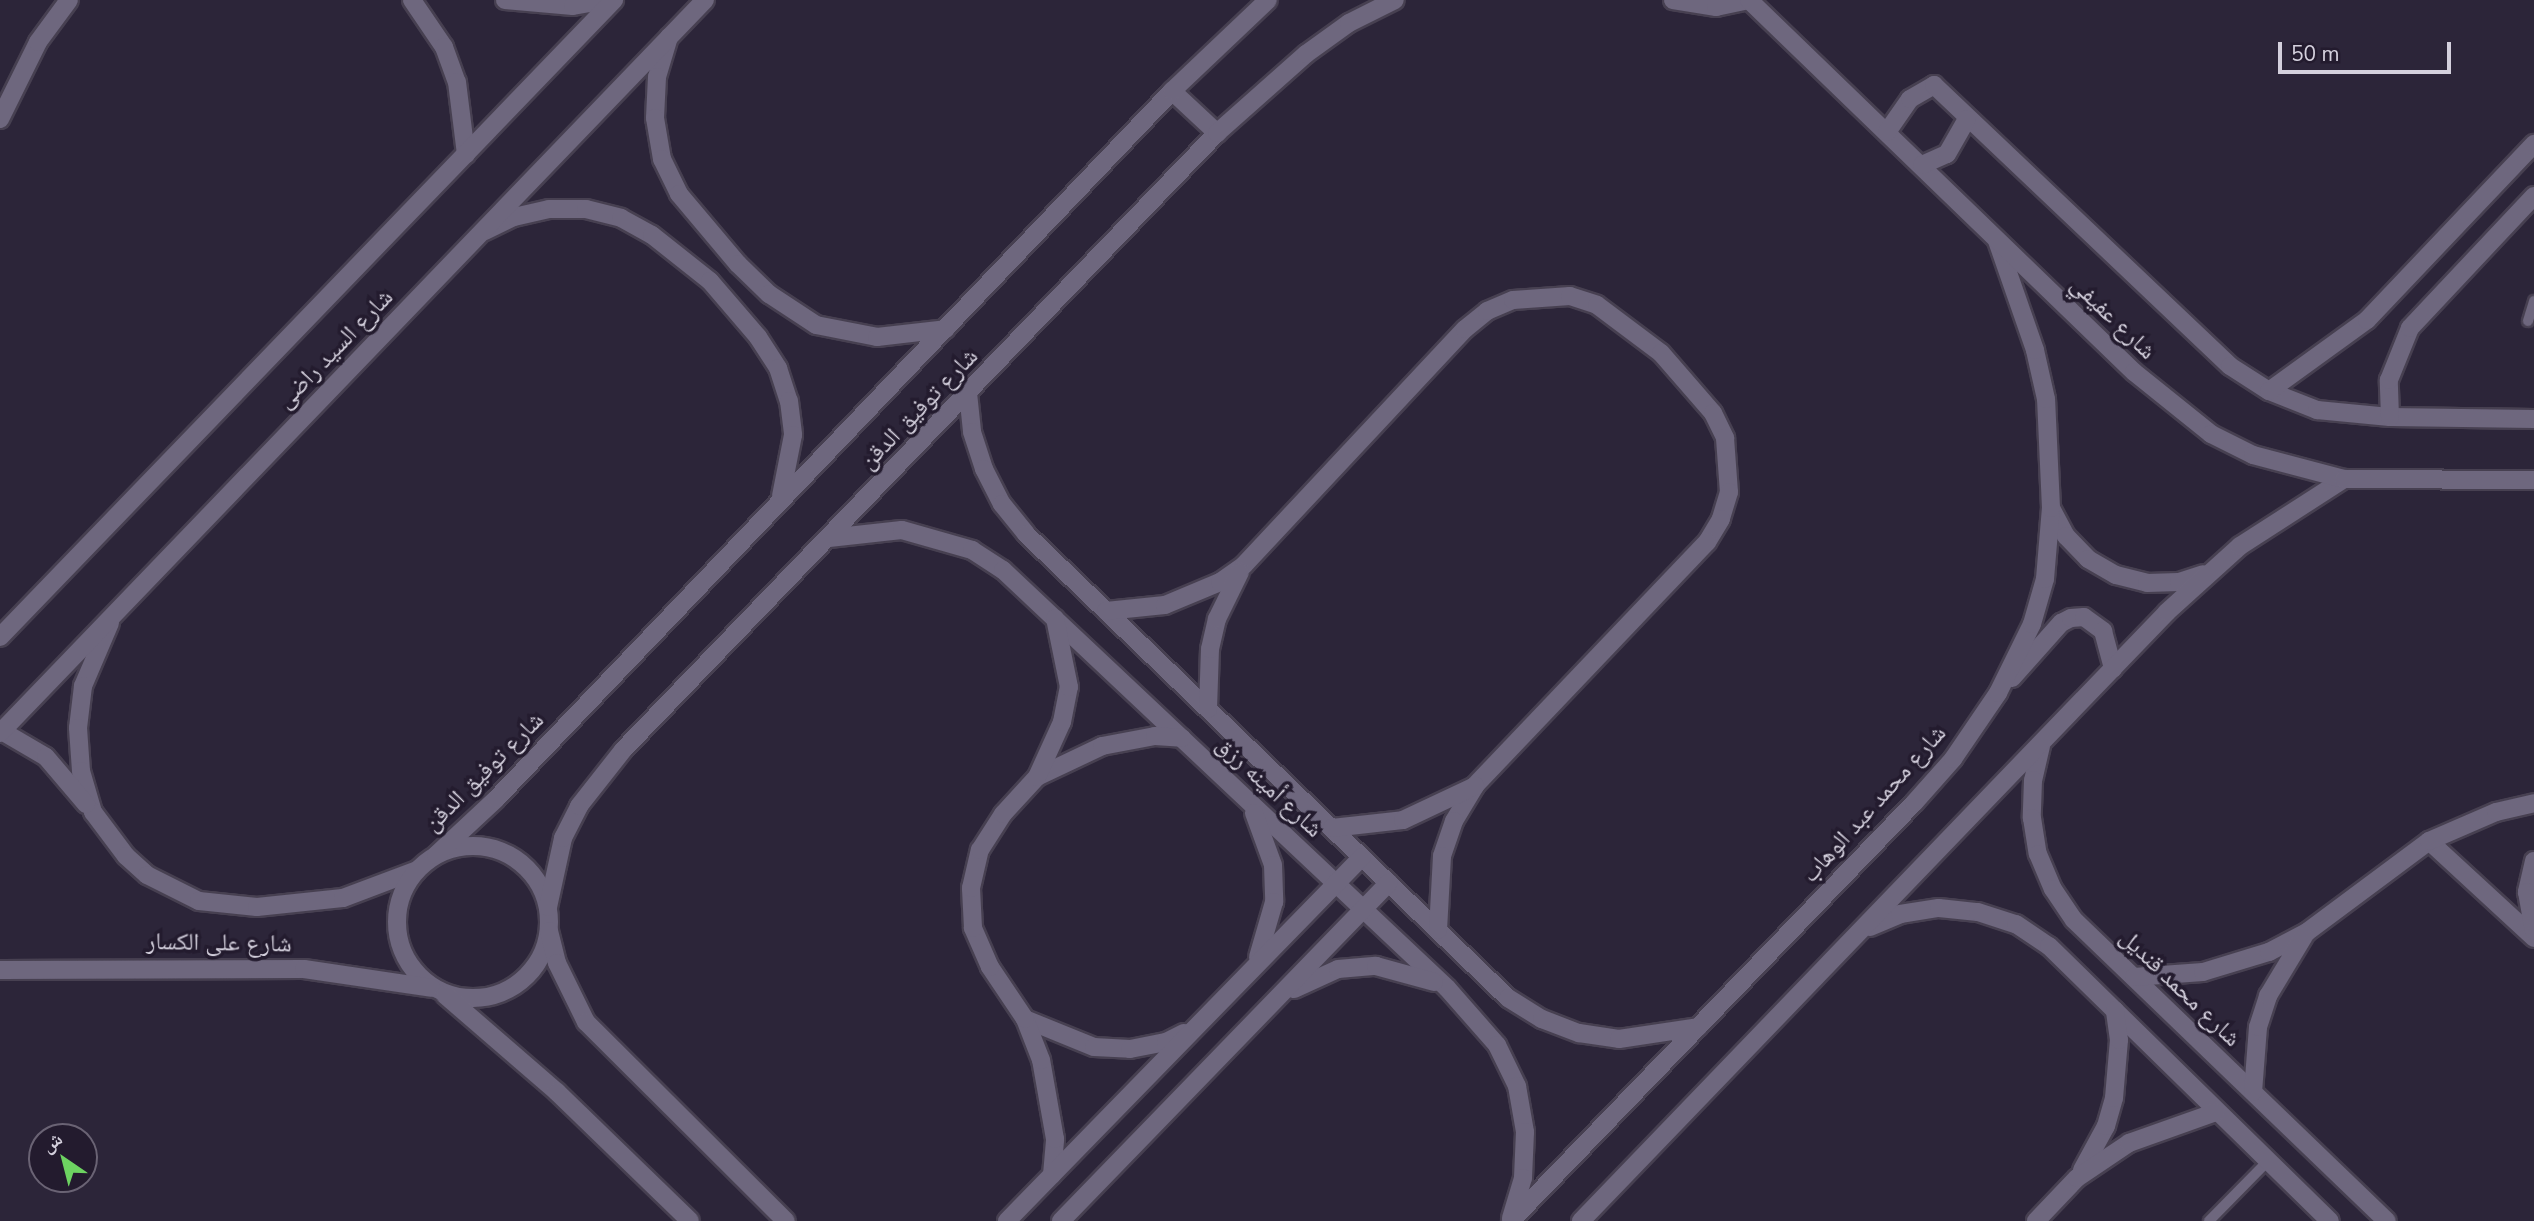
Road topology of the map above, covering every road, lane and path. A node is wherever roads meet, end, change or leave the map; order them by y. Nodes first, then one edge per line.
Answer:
1 (69, 0) edge
2 (412, 0) edge
3 (505, 0) edge
4 (608, 0) edge
5 (614, 0) edge
6 (705, 0) edge
7 (1268, 0) edge
8 (1395, 0) edge
9 (1673, 0) edge
10 (1749, 0) edge
11 (669, 37) junction
12 (1172, 91) junction
13 (0, 119) edge
14 (1967, 119) junction
15 (1886, 132) junction
16 (1217, 134) junction
17 (2534, 144) edge
18 (466, 154) junction
19 (1922, 164) junction
20 (2534, 196) edge
21 (482, 232) junction
22 (1997, 240) junction
23 (2534, 301) edge
24 (2528, 321) dead end
25 (946, 329) junction
26 (2269, 391) junction
27 (968, 393) junction
28 (2390, 417) junction
29 (2534, 419) edge
30 (2344, 479) junction
31 (2534, 481) edge
32 (779, 503) junction
33 (2051, 508) junction
34 (829, 538) junction
35 (1244, 565) junction
36 (2209, 573) junction
37 (119, 609) junction
38 (1106, 611) junction
39 (1055, 618) junction
40 (0, 638) edge
41 (2113, 669) junction
42 (1998, 693) junction
43 (1208, 709) junction
44 (1, 731) edge
45 (1182, 738) junction
46 (2042, 744) junction
47 (1037, 777) junction
48 (1475, 786) junction
49 (1245, 798) junction
50 (2534, 803) edge
51 (93, 812) junction
52 (1332, 828) junction
53 (2428, 841) junction
54 (436, 855) junction
55 (1362, 857) junction
56 (2534, 861) edge
57 (418, 870) junction
58 (1389, 883) junction
59 (1336, 884) junction
60 (548, 907) junction
61 (1363, 910) junction
62 (1438, 930) junction
63 (1863, 930) junction
64 (2534, 930) edge
65 (549, 931) junction
66 (2308, 932) junction
67 (2534, 938) edge
68 (0, 970) edge
69 (1251, 971) junction
70 (2134, 977) junction
71 (1447, 988) junction
72 (438, 990) junction
73 (1276, 1000) junction
74 (2115, 1010) junction
75 (1025, 1019) junction
76 (1197, 1026) junction
77 (1698, 1027) junction
78 (2253, 1092) junction
79 (2216, 1112) junction
80 (2268, 1161) junction
81 (1052, 1175) junction
82 (2077, 1178) junction
83 (690, 1221) edge
84 (786, 1221) edge
85 (1007, 1221) edge
86 (1061, 1221) edge
87 (1510, 1221) edge
88 (1581, 1221) edge
89 (2036, 1221) edge
90 (2209, 1221) edge
91 (2330, 1221) edge
92 (2387, 1221) edge

1 - 13 street
2 - 18 street
3 - 4 street
5 - 18 street, شارع السيد راضى
6 - 11 street, شارع السيد راضى
7 - 12 street, شارع توفيق الدقن
8 - 16 street, شارع توفيق الدقن
9 - 10 street
10 - 15 street, شارع عفيفي
11 - 21 street, شارع السيد راضى
11 - 25 street
12 - 16 street
12 - 25 street, شارع توفيق الدقن
14 - 15 street, شارع عفيفي
14 - 19 street
14 - 26 street, شارع عفيفي
15 - 19 street, شارع عفيفي
16 - 27 street, شارع توفيق الدقن
17 - 26 street
18 - 40 street, شارع السيد راضى
19 - 22 street, شارع عفيفي
20 - 28 street
21 - 32 street
21 - 37 street, شارع السيد راضى
22 - 30 street, شارع عفيفي
22 - 33 street, شارع محمد عبد الوهاب
23 - 24 lane
25 - 32 street, شارع توفيق الدقن
26 - 28 street, شارع عفيفي
27 - 34 street, شارع توفيق الدقن
27 - 38 street, شارع أمينه رزق
28 - 29 street, شارع عفيفي
30 - 31 street, شارع عفيفي
30 - 36 street
32 - 54 street, شارع توفيق الدقن
33 - 36 street
33 - 42 street, شارع محمد عبد الوهاب
34 - 39 street, شارع أمينه رزق
34 - 60 street, شارع توفيق الدقن
35 - 38 street
35 - 43 street
35 - 48 street
36 - 41 street
37 - 44 street, شارع السيد راضى
37 - 51 street, شارع على الكسار
38 - 43 street, شارع أمينه رزق
39 - 45 street, شارع أمينه رزق
39 - 47 street
41 - 42 street
41 - 46 street
42 - 77 street, شارع محمد عبد الوهاب
43 - 52 street, شارع أمينه رزق
44 - 51 street
45 - 47 street
45 - 49 street, شارع أمينه رزق
46 - 63 street
46 - 70 street, شارع محمد قنديل
47 - 75 street
48 - 52 street
48 - 62 street
49 - 59 street, شارع أمينه رزق
49 - 69 street
50 - 53 street
51 - 57 street, شارع على الكسار
52 - 55 street, شارع أمينه رزق
53 - 66 street
53 - 67 street
54 - 57 street
54 - 60 street
55 - 58 street, شارع أمينه رزق
55 - 59 street
56 - 64 street
57 - 72 street
58 - 61 street
58 - 62 street, شارع أمينه رزق
59 - 61 street, شارع أمينه رزق
59 - 69 street
60 - 65 street
61 - 71 street, شارع أمينه رزق
61 - 73 street
62 - 77 street, شارع أمينه رزق
63 - 74 street
63 - 88 street
65 - 72 street
65 - 84 street
66 - 70 street
66 - 78 street
68 - 72 street, شارع على الكسار
69 - 76 street
70 - 78 street, شارع محمد قنديل
71 - 73 street
71 - 87 street, شارع أمينه رزق
72 - 83 street
73 - 86 street
74 - 79 street
74 - 82 street
75 - 76 street
75 - 81 street
76 - 81 street
77 - 87 street, شارع محمد عبد الوهاب
78 - 92 street, شارع محمد قنديل
79 - 80 street
79 - 82 street
80 - 90 lane
80 - 91 street
81 - 85 street
82 - 89 street

